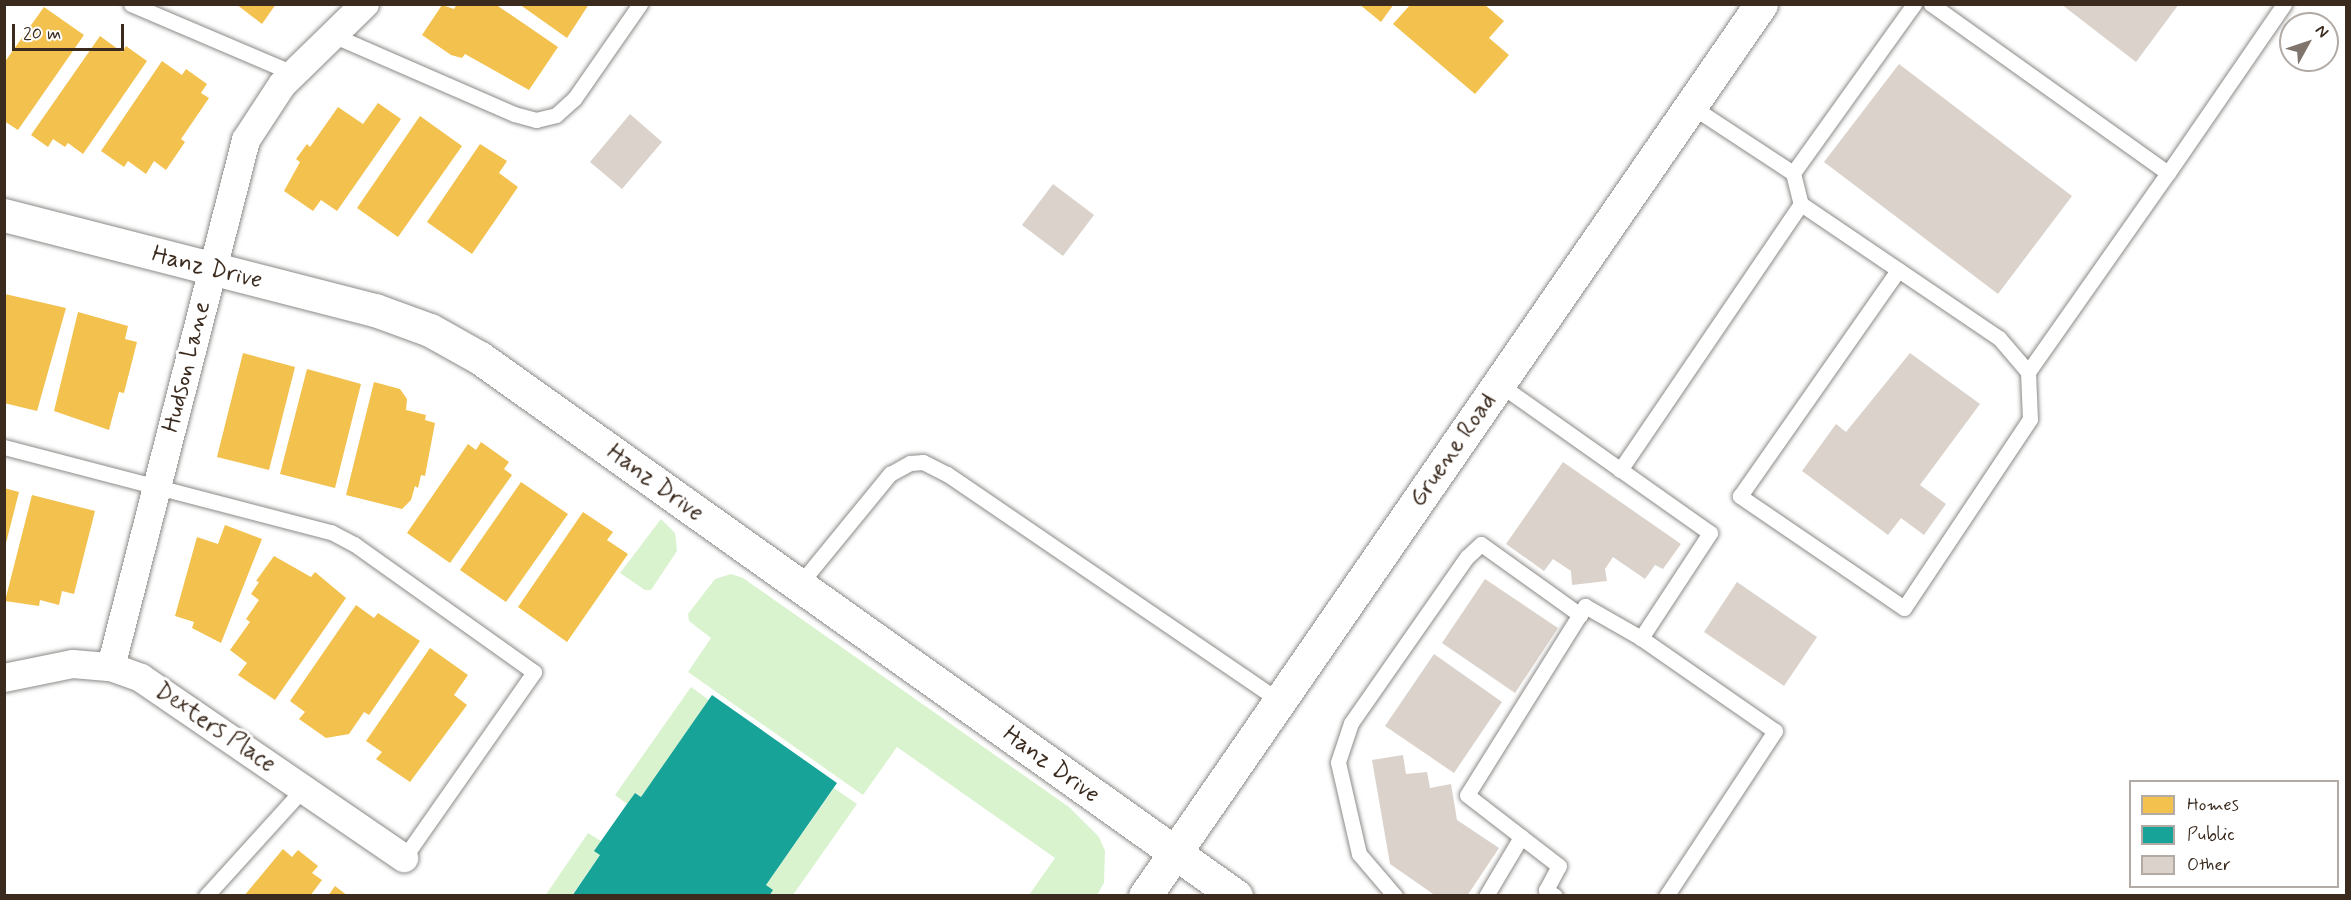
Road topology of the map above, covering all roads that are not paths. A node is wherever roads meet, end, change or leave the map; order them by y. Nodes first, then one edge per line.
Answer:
1 (131, 4) edge
2 (365, 4) edge
3 (640, 4) edge
4 (1761, 4) edge
5 (1914, 4) edge
6 (1931, 4) edge
7 (2284, 4) edge
8 (335, 36) junction
9 (293, 73) junction
10 (1691, 106) junction
11 (1793, 173) junction
12 (2168, 173) junction
13 (1801, 204) junction
14 (4, 215) edge
15 (211, 269) junction
16 (1898, 270) junction
17 (2028, 372) junction
18 (1499, 384) junction
19 (4, 447) edge
20 (1620, 470) junction
21 (157, 486) junction
22 (799, 585) junction
23 (1580, 615) junction
24 (1641, 638) junction
25 (111, 667) junction
26 (4, 678) edge
27 (1280, 701) junction
28 (304, 788) junction
29 (1521, 837) junction
30 (1175, 854) junction
31 (404, 858) joint
32 (206, 896) edge
33 (1145, 896) edge
34 (1236, 896) edge
35 (1395, 896) edge
36 (1486, 896) edge
37 (1555, 896) edge
38 (1666, 896) edge

1 - 9 lane
2 - 8 street, Hudson Lane
3 - 8 lane
4 - 10 street, Gruene Road
5 - 11 lane
6 - 12 lane
7 - 12 lane
8 - 9 street, Hudson Lane
9 - 15 street, Hudson Lane
10 - 11 lane
10 - 18 street, Gruene Road
11 - 13 lane
12 - 17 lane
13 - 16 lane
13 - 20 lane
14 - 15 street, Hanz Drive
15 - 21 street, Hudson Lane
15 - 22 street, Hanz Drive
16 - 17 lane
16 - 17 lane
18 - 20 lane
18 - 27 street, Gruene Road
19 - 21 lane
20 - 24 lane
21 - 25 street, Hudson Lane
21 - 31 lane
22 - 27 lane
22 - 30 street, Hanz Drive
23 - 24 lane
23 - 29 lane
23 - 35 lane
24 - 38 lane
25 - 26 street, Dexters Place
25 - 28 street, Dexters Place
27 - 30 street, Gruene Road
28 - 31 street, Dexters Place
28 - 32 lane
29 - 36 lane
29 - 37 lane
30 - 33 street, Gruene Road
30 - 34 street, Hanz Drive

